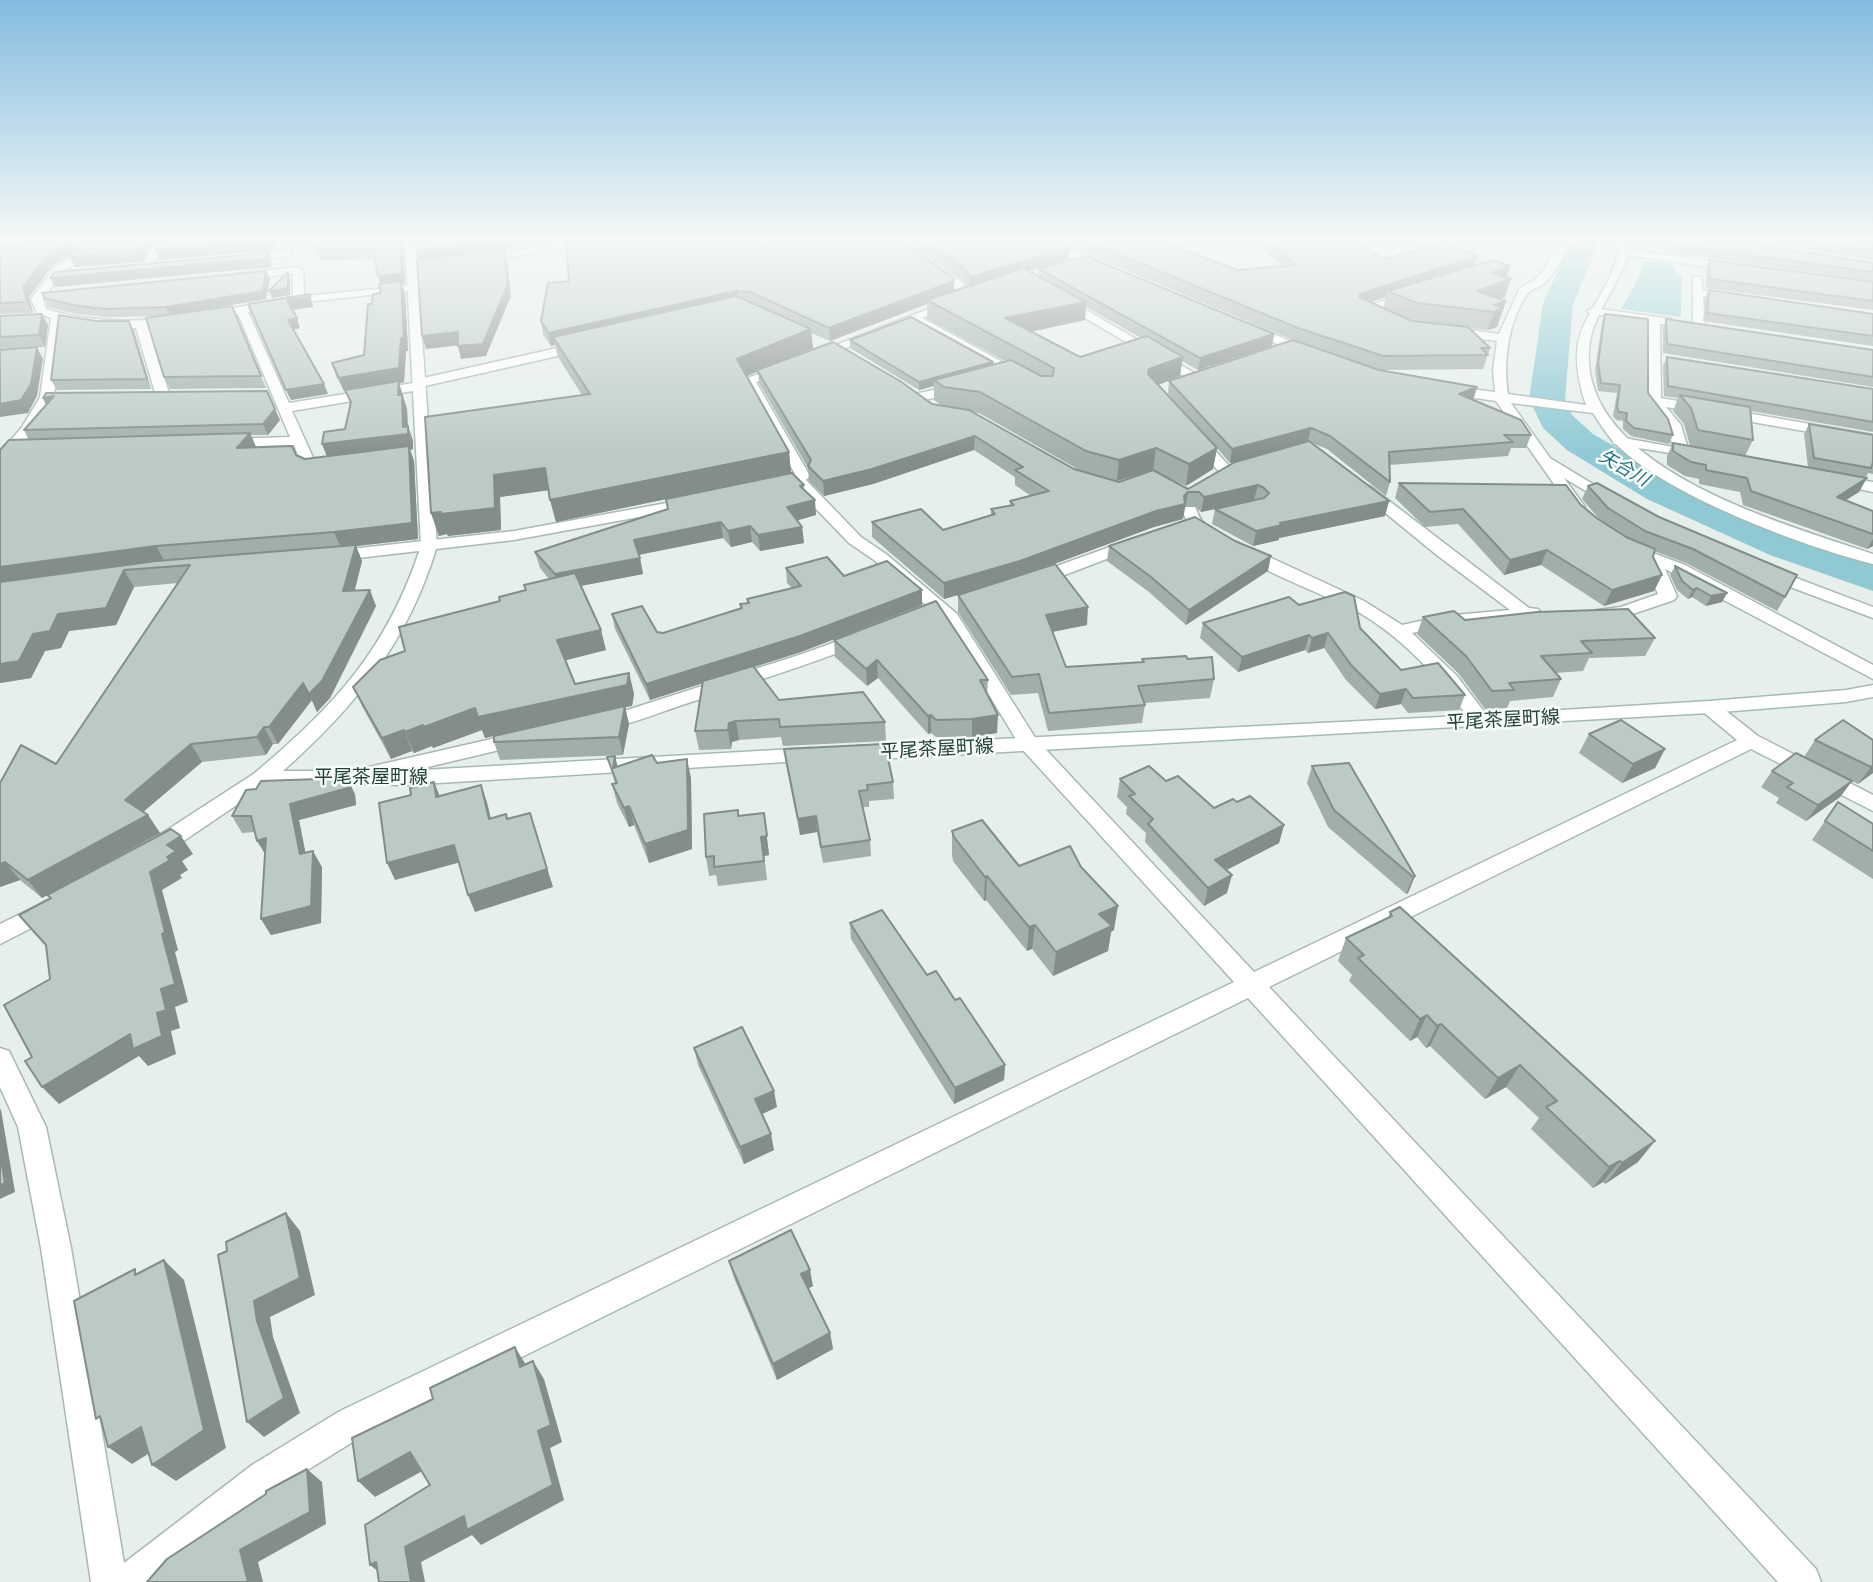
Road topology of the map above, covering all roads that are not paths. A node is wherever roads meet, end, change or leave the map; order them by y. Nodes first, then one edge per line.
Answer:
1 (45, 313) edge
2 (215, 313) edge
3 (242, 313) edge
4 (416, 313) edge
5 (926, 313) edge
6 (1086, 313) edge
7 (1373, 313) edge
8 (1512, 313) edge
9 (1592, 313) edge
10 (1605, 313) edge
11 (1691, 313) edge
12 (57, 318) junction
13 (913, 318) junction
14 (1386, 318) edge
15 (34, 319) edge
16 (1654, 320) junction
17 (141, 324) junction
18 (1239, 324) edge
19 (1688, 325) junction
20 (1713, 329) edge
21 (1436, 330) edge
22 (1503, 338) junction
23 (594, 344) edge
24 (1290, 346) junction
25 (1266, 354) edge
26 (1327, 358) edge
27 (1012, 372) junction
28 (994, 378) edge
29 (976, 384) edge
30 (1034, 384) edge
31 (419, 385) junction
32 (1175, 385) edge
33 (1434, 388) edge
34 (163, 396) edge
35 (276, 399) junction
36 (1507, 400) junction
37 (1654, 401) junction
38 (931, 408) edge
39 (1592, 409) junction
40 (1184, 424) edge
41 (1873, 439) edge
42 (1619, 441) junction
43 (299, 442) junction
44 (216, 443) edge
45 (38, 448) edge
46 (11, 449) junction
47 (1682, 453) junction
48 (1709, 457) edge
49 (1542, 458) junction
50 (0, 462) edge
51 (1242, 464) edge
52 (337, 466) edge
53 (1349, 477) edge
54 (1818, 477) edge
55 (797, 480) junction
56 (772, 486) edge
57 (1873, 487) edge
58 (1183, 491) edge
59 (710, 499) edge
60 (1627, 509) edge
61 (1219, 516) edge
62 (1588, 521) edge
63 (1195, 522) junction
64 (1173, 529) edge
65 (1150, 537) edge
66 (1613, 539) edge
67 (429, 546) junction
68 (315, 558) edge
69 (1873, 559) edge
70 (1659, 561) junction
71 (1747, 564) edge
72 (1014, 587) edge
73 (967, 602) edge
74 (942, 608) junction
75 (1525, 613) junction
76 (1549, 613) edge
77 (1873, 613) edge
78 (1586, 614) edge
79 (917, 616) edge
80 (881, 630) edge
81 (1399, 631) junction
82 (1873, 673) edge
83 (1873, 691) edge
84 (1709, 707) junction
85 (1481, 722) junction
86 (576, 727) edge
87 (538, 735) edge
88 (1751, 741) junction
89 (1029, 744) junction
90 (262, 778) junction
91 (352, 778) junction
92 (1873, 804) edge
93 (137, 859) edge
94 (67, 899) edge
95 (0, 935) edge
96 (1253, 985) junction
97 (0, 1059) edge
98 (109, 1582) edge
99 (130, 1582) edge
100 (1803, 1582) edge

1 - 12 street
2 - 17 street
3 - 35 street
4 - 31 street, 平尾茶屋町線
5 - 13 street
6 - 32 street
7 - 14 street
8 - 22 street
9 - 39 street
10 - 16 street
11 - 19 street
12 - 15 street
12 - 17 street
12 - 46 street
13 - 27 street
13 - 55 street
16 - 19 street
16 - 37 street
17 - 34 street
18 - 24 street
19 - 20 street
21 - 22 street
22 - 36 street
23 - 31 street
24 - 25 street
24 - 26 street
27 - 28 street
27 - 30 street
29 - 38 street
31 - 35 street
31 - 67 street, 平尾茶屋町線
33 - 36 street
35 - 43 street
36 - 39 street
36 - 49 street
37 - 41 street
37 - 47 street
39 - 42 street
40 - 51 street
42 - 47 street
42 - 69 street
43 - 44 street
43 - 52 street
45 - 46 street
46 - 50 street
47 - 48 street
49 - 60 street
49 - 62 street
53 - 75 street
54 - 57 street
55 - 56 street
55 - 74 street
58 - 63 street
59 - 67 street
61 - 63 street
63 - 64 street
63 - 81 street
65 - 72 street
66 - 70 street
67 - 68 street
67 - 90 street, 平尾茶屋町線
70 - 78 street
70 - 82 street
71 - 77 street
73 - 74 street
74 - 79 street
74 - 89 street
75 - 76 street
75 - 81 street
80 - 86 street
81 - 85 street
83 - 84 street, 平尾茶屋町線
84 - 85 street, 平尾茶屋町線
84 - 88 street
85 - 89 street, 平尾茶屋町線
87 - 91 street
88 - 92 street
88 - 96 street
89 - 91 street, 平尾茶屋町線
89 - 96 street
90 - 91 street, 平尾茶屋町線
90 - 93 street
94 - 95 street
96 - 99 street
96 - 100 street
97 - 98 street

